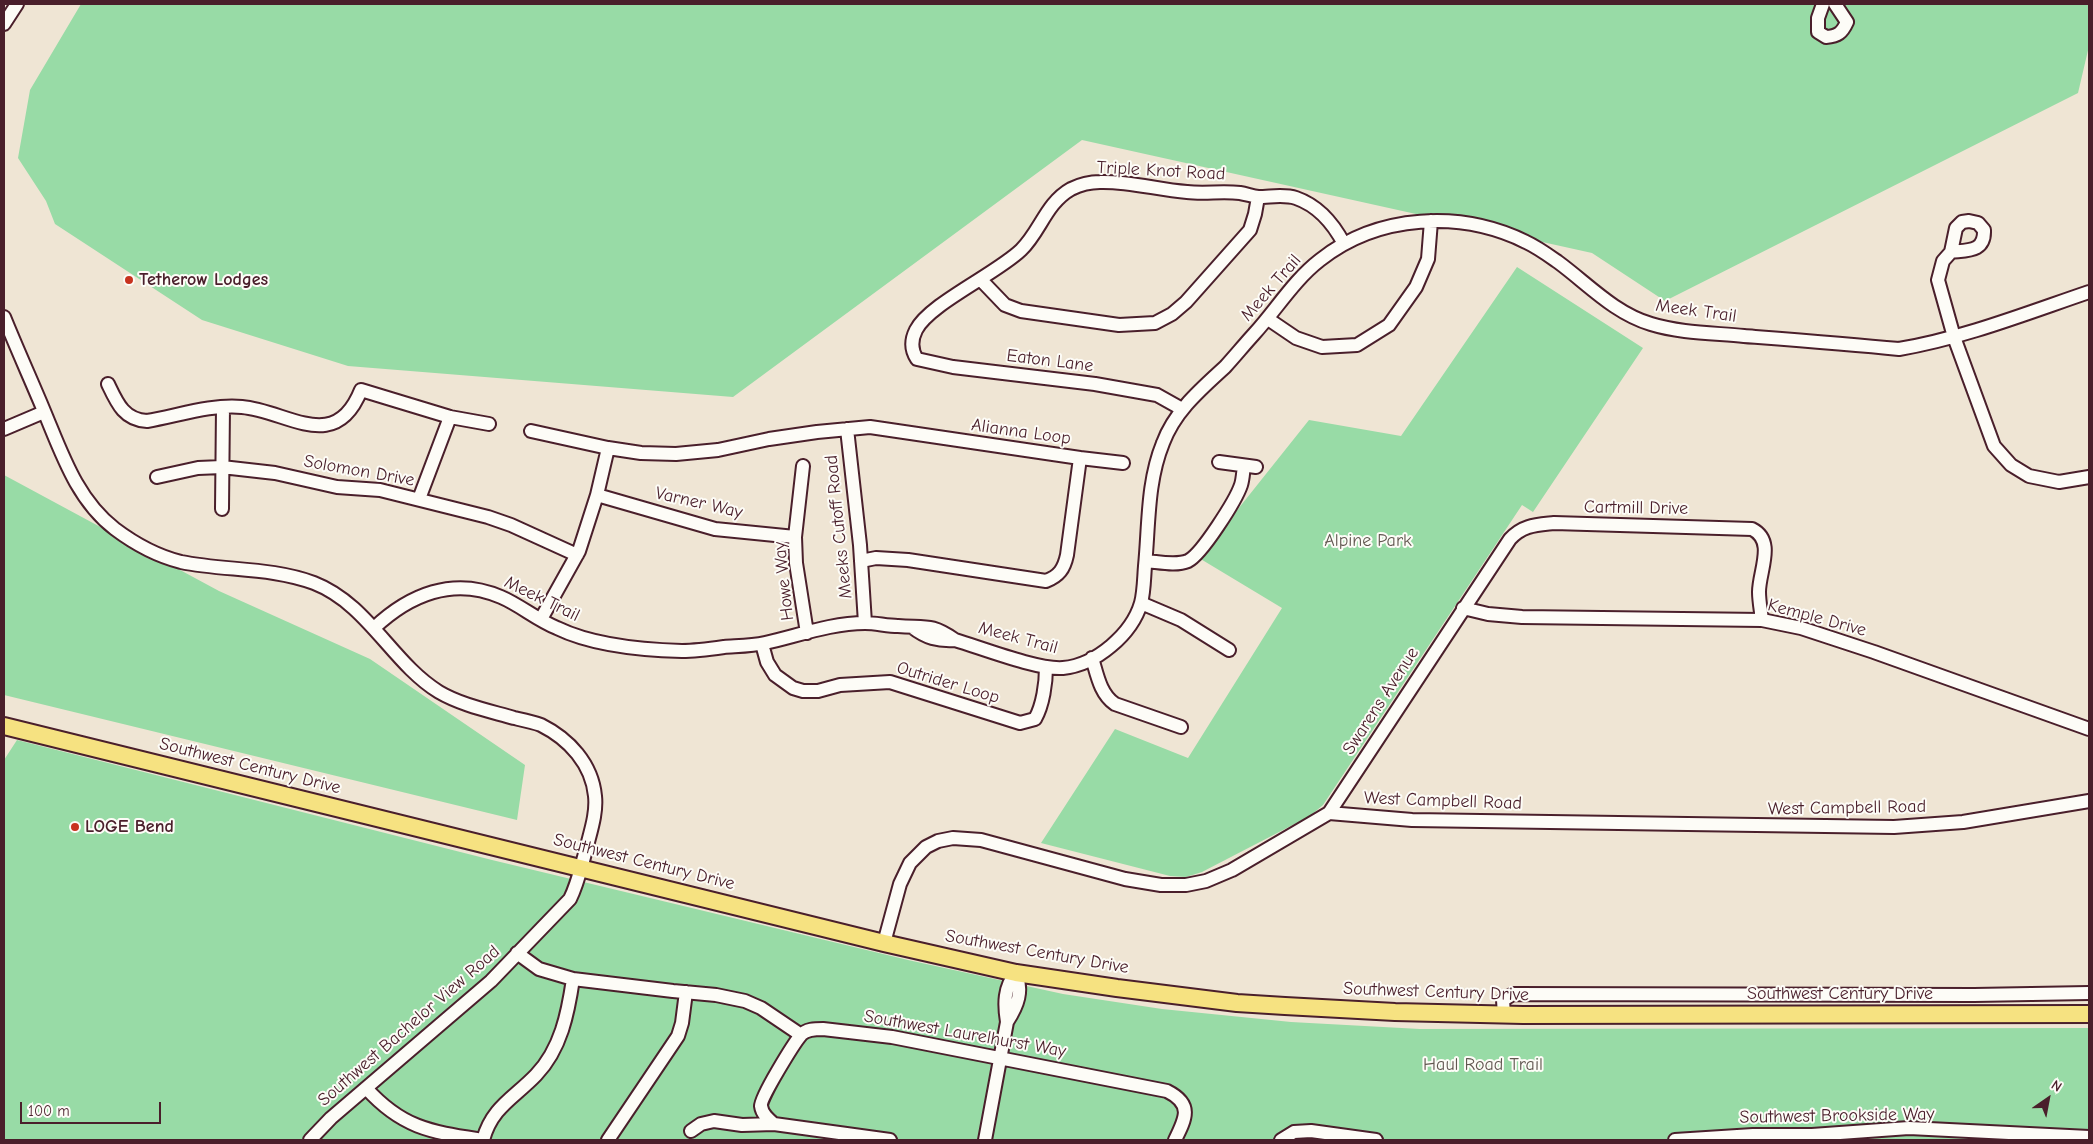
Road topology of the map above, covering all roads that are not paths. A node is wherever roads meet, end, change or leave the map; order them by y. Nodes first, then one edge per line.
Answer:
1 (17, 4) edge
2 (1823, 4) edge
3 (1836, 4) edge
4 (4, 24) edge
5 (1258, 197) junction
6 (1431, 221) junction
7 (1344, 244) junction
8 (1951, 252) dead end
9 (981, 280) junction
10 (2089, 292) edge
11 (4, 317) edge
12 (1268, 319) junction
13 (1954, 337) junction
14 (913, 353) joint
15 (108, 384) dead end
16 (223, 407) junction
17 (1182, 409) junction
18 (44, 412) junction
19 (450, 417) junction
20 (488, 424) dead end
21 (4, 428) edge
22 (847, 429) junction
23 (531, 432) dead end
24 (608, 448) junction
25 (1080, 458) junction
26 (1218, 462) dead end
27 (1123, 463) dead end
28 (804, 466) dead end
29 (222, 467) junction
30 (157, 477) dead end
31 (2089, 477) edge
32 (597, 495) junction
33 (420, 499) junction
34 (222, 509) dead end
35 (796, 537) junction
36 (577, 555) junction
37 (861, 561) junction
38 (1146, 561) junction
39 (1141, 603) junction
40 (1463, 608) junction
41 (540, 619) junction
42 (1762, 620) junction
43 (865, 623) junction
44 (374, 628) junction
45 (807, 633) junction
46 (762, 644) junction
47 (1229, 650) dead end
48 (1092, 658) junction
49 (1046, 667) junction
50 (4, 726) edge
51 (1181, 727) dead end
52 (2089, 729) edge
53 (2089, 801) edge
54 (1329, 813) junction
55 (582, 867) junction
56 (884, 943) junction
57 (517, 953) junction
58 (1016, 973) junction
59 (573, 979) junction
60 (686, 992) junction
61 (2089, 993) edge
62 (2089, 1014) edge
63 (1504, 1015) junction
64 (802, 1035) junction
65 (1002, 1058) junction
66 (366, 1088) junction
67 (774, 1124) junction
68 (691, 1131) dead end
69 (1860, 1136) edge
70 (1753, 1137) edge
71 (2089, 1137) edge
72 (2061, 1138) edge
73 (310, 1140) edge
74 (484, 1140) edge
75 (608, 1140) edge
76 (890, 1140) edge
77 (985, 1140) edge
78 (1176, 1140) edge
79 (1281, 1140) edge
80 (1376, 1140) edge
81 (1675, 1140) edge

1 - 4 street
2 - 3 street
5 - 7 street, Triple Knot Road
5 - 9 street, Triple Knot Road
5 - 9 street
6 - 7 street, Meek Trail
6 - 12 street
6 - 13 street, Meek Trail
7 - 12 street, Meek Trail
8 - 13 street
9 - 14 street, Triple Knot Road
10 - 13 street, Meek Trail
11 - 18 street, Southwest Bachelor View Road
12 - 17 street, Meek Trail
13 - 31 street
14 - 17 street, Eaton Lane
15 - 16 street
16 - 19 street
16 - 29 street
17 - 38 street, Meek Trail
18 - 21 street
18 - 44 street, Southwest Bachelor View Road
19 - 20 street
19 - 33 street
22 - 24 street, Alianna Loop
22 - 25 street, Alianna Loop
22 - 37 street, Meeks Cutoff Road
23 - 24 street, Alianna Loop
24 - 32 street
25 - 27 street
25 - 37 street, Alianna Loop
26 - 38 street
28 - 35 street, Howe Way
29 - 30 street, Solomon Drive
29 - 33 street, Solomon Drive
29 - 34 street
32 - 35 street, Varner Way
32 - 36 street
33 - 36 street, Solomon Drive
35 - 45 street, Howe Way
36 - 41 street
37 - 43 street, Meeks Cutoff Road
38 - 39 street, Meek Trail
39 - 47 street
39 - 48 street, Meek Trail
40 - 42 street, Kemple Drive
40 - 42 street, Cartmill Drive
40 - 54 street, Swarens Avenue
41 - 44 street, Meek Trail
41 - 46 street, Meek Trail
42 - 52 street, Kemple Drive
43 - 45 street, Meek Trail
43 - 49 street, Meek Trail
44 - 55 street, Southwest Bachelor View Road
45 - 46 street, Meek Trail
46 - 49 street, Outrider Loop
48 - 49 street, Meek Trail
48 - 51 street
50 - 55 main road, Southwest Century Drive
53 - 54 street, West Campbell Road
54 - 56 street
55 - 56 main road, Southwest Century Drive
55 - 57 street, Southwest Bachelor View Road
56 - 58 main road, Southwest Century Drive
57 - 59 street
57 - 66 street, Southwest Bachelor View Road
58 - 63 main road, Southwest Century Drive
58 - 65 street
59 - 60 street
59 - 74 street
60 - 64 street
60 - 75 street
61 - 63 street
62 - 63 main road, Southwest Century Drive
64 - 65 street, Southwest Laurelhurst Way
64 - 67 street
65 - 77 street
65 - 78 street, Southwest Laurelhurst Way
66 - 73 street, Southwest Bachelor View Road
66 - 74 street
67 - 68 street
67 - 76 street
69 - 70 street, Southwest Brookside Way
69 - 72 street, Southwest Brookside Way
70 - 81 street, Southwest Brookside Way
71 - 72 street, Southwest Brookside Way
79 - 80 street

